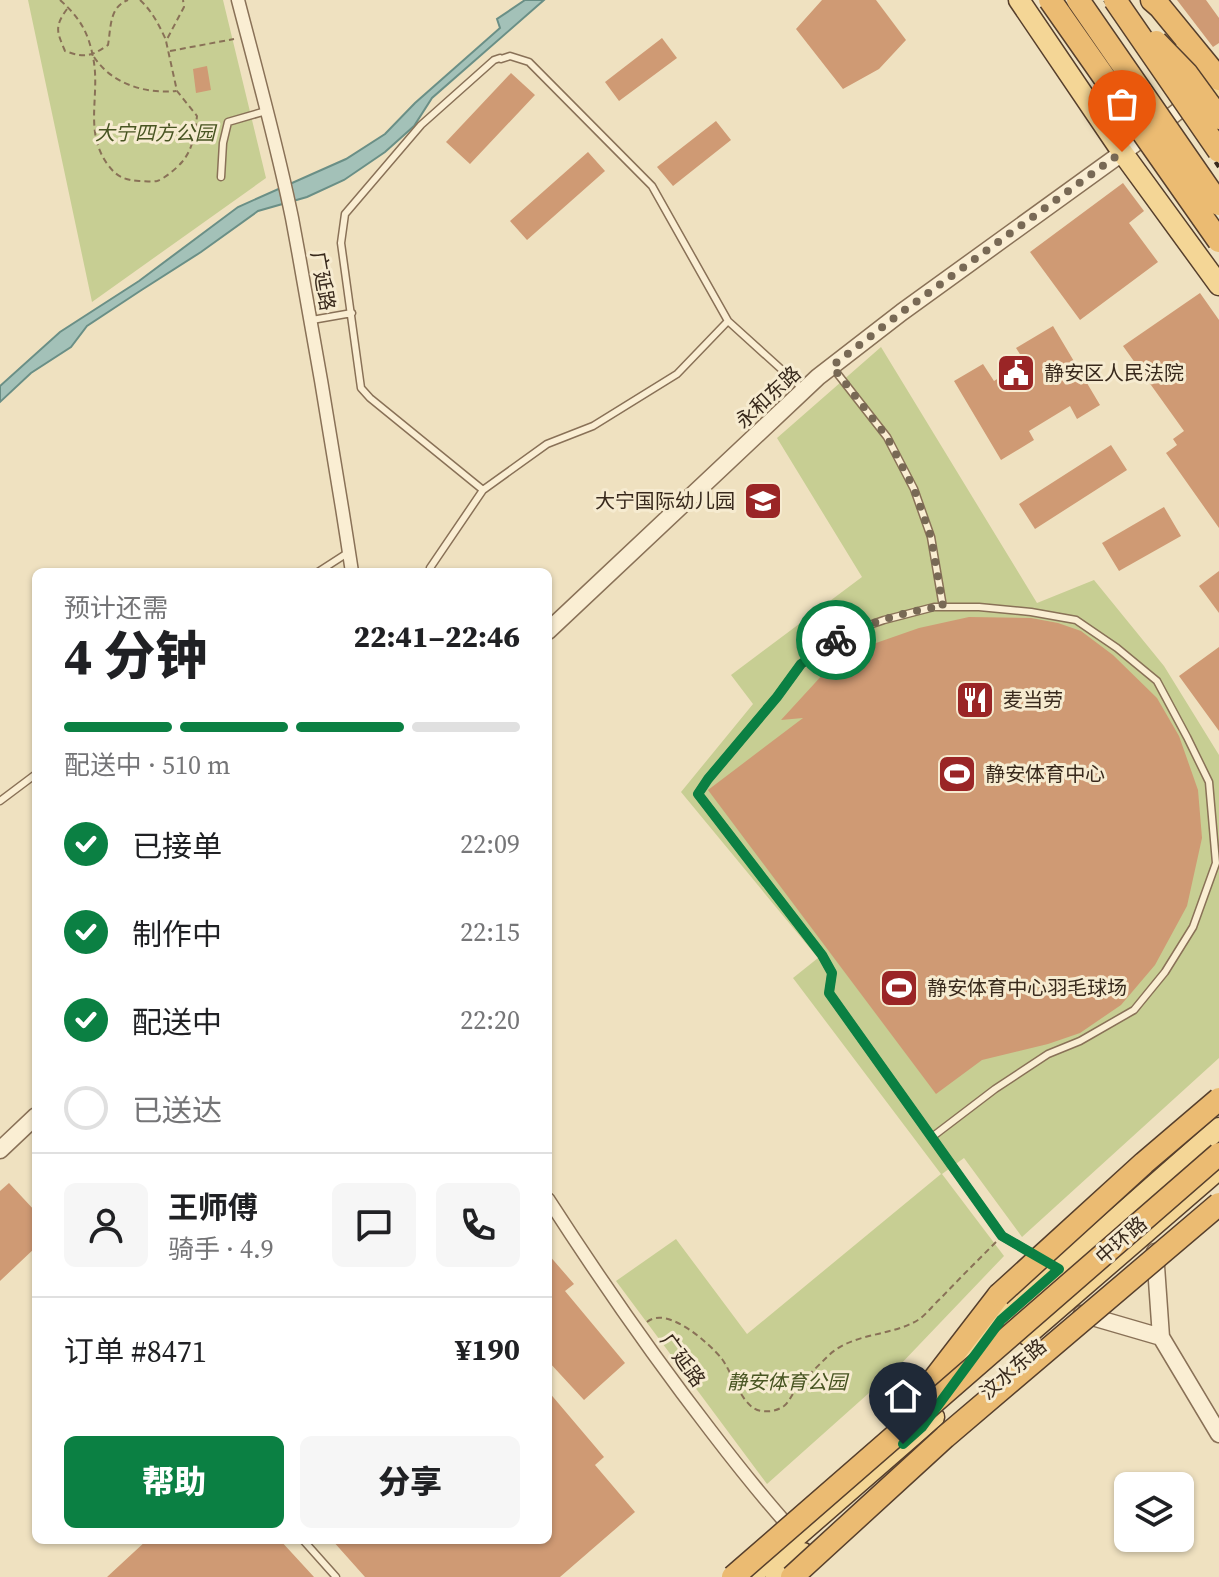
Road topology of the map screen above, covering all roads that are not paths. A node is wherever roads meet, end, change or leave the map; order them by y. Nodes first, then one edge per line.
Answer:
1 (238, 0) edge
2 (1019, 0) edge
3 (1050, 0) edge
4 (1058, 0) edge
5 (1078, 0) edge
6 (1145, 0) edge
7 (1152, 0) edge
8 (1118, 1) edge
9 (1217, 86) edge
10 (1193, 99) junction
11 (266, 111) junction
12 (1219, 118) edge
13 (1151, 132) junction
14 (1219, 138) edge
15 (1219, 151) edge
16 (1122, 152) junction
17 (221, 177) dead end
18 (1219, 204) edge
19 (1219, 231) edge
20 (1219, 241) edge
21 (1219, 285) edge
22 (352, 313) junction
23 (310, 320) junction
24 (728, 321) junction
25 (832, 366) junction
26 (804, 390) junction
27 (483, 490) junction
28 (349, 552) junction
29 (324, 568) edge
30 (351, 568) edge
31 (430, 568) edge
32 (943, 607) junction
33 (552, 627) edge
34 (32, 777) edge
35 (0, 801) edge
36 (1219, 1099) edge
37 (32, 1120) edge
38 (1219, 1128) edge
39 (932, 1137) junction
40 (0, 1150) edge
41 (1219, 1154) edge
42 (1219, 1169) edge
43 (1219, 1191) edge
44 (1219, 1204) edge
45 (552, 1205) edge
46 (1219, 1212) edge
47 (1155, 1247) junction
48 (1059, 1269) junction
49 (1079, 1313) junction
50 (1161, 1337) junction
51 (922, 1427) junction
52 (1219, 1434) edge
53 (945, 1437) junction
54 (889, 1443) junction
55 (803, 1543) junction
56 (307, 1544) edge
57 (336, 1577) edge
58 (724, 1577) edge
59 (733, 1577) edge
60 (750, 1577) edge
61 (776, 1577) edge
62 (790, 1577) edge

1 - 11 street, 广延路
2 - 16 main road
3 - 20 highway, bridge
4 - 13 main road
5 - 18 highway, bridge
6 - 9 main road
7 - 9 highway
8 - 10 main road
8 - 12 highway, bridge
8 - 15 highway, bridge
9 - 10 street, 永和东路
10 - 13 street, 永和东路
10 - 14 main road
11 - 17 lane
11 - 23 street, 广延路
13 - 16 street, 永和东路
13 - 19 main road
16 - 21 main road
16 - 25 street, 永和东路
22 - 23 lane
22 - 24 lane
22 - 27 lane
23 - 28 street, 广延路
24 - 26 lane
24 - 27 lane
25 - 26 street, 永和东路
25 - 32 lane
26 - 33 street, 永和东路
27 - 31 lane
28 - 29 lane
28 - 30 street, 广延路
32 - 39 lane
32 - 39 lane
34 - 35 lane
36 - 54 highway, bridge
37 - 40 street
38 - 48 main road, 汶水东路
39 - 48 lane
41 - 54 highway, 中环路, bridge
42 - 51 main road, 汶水东路
43 - 47 main road, 汶水东路
44 - 53 highway, 中环路, bridge
45 - 55 street, 广延路
46 - 53 highway, bridge
47 - 49 main road, 汶水东路
47 - 50 street
48 - 51 main road, 汶水东路
49 - 50 street
49 - 55 main road, 汶水东路
50 - 52 street
51 - 55 main road, 汶水东路
53 - 62 highway, 中环路, bridge
54 - 59 highway, 中环路, bridge
55 - 58 main road, 汶水东路
55 - 60 main road, 汶水东路
55 - 61 main road, 汶水东路
55 - 62 main road, 汶水东路
56 - 57 lane

